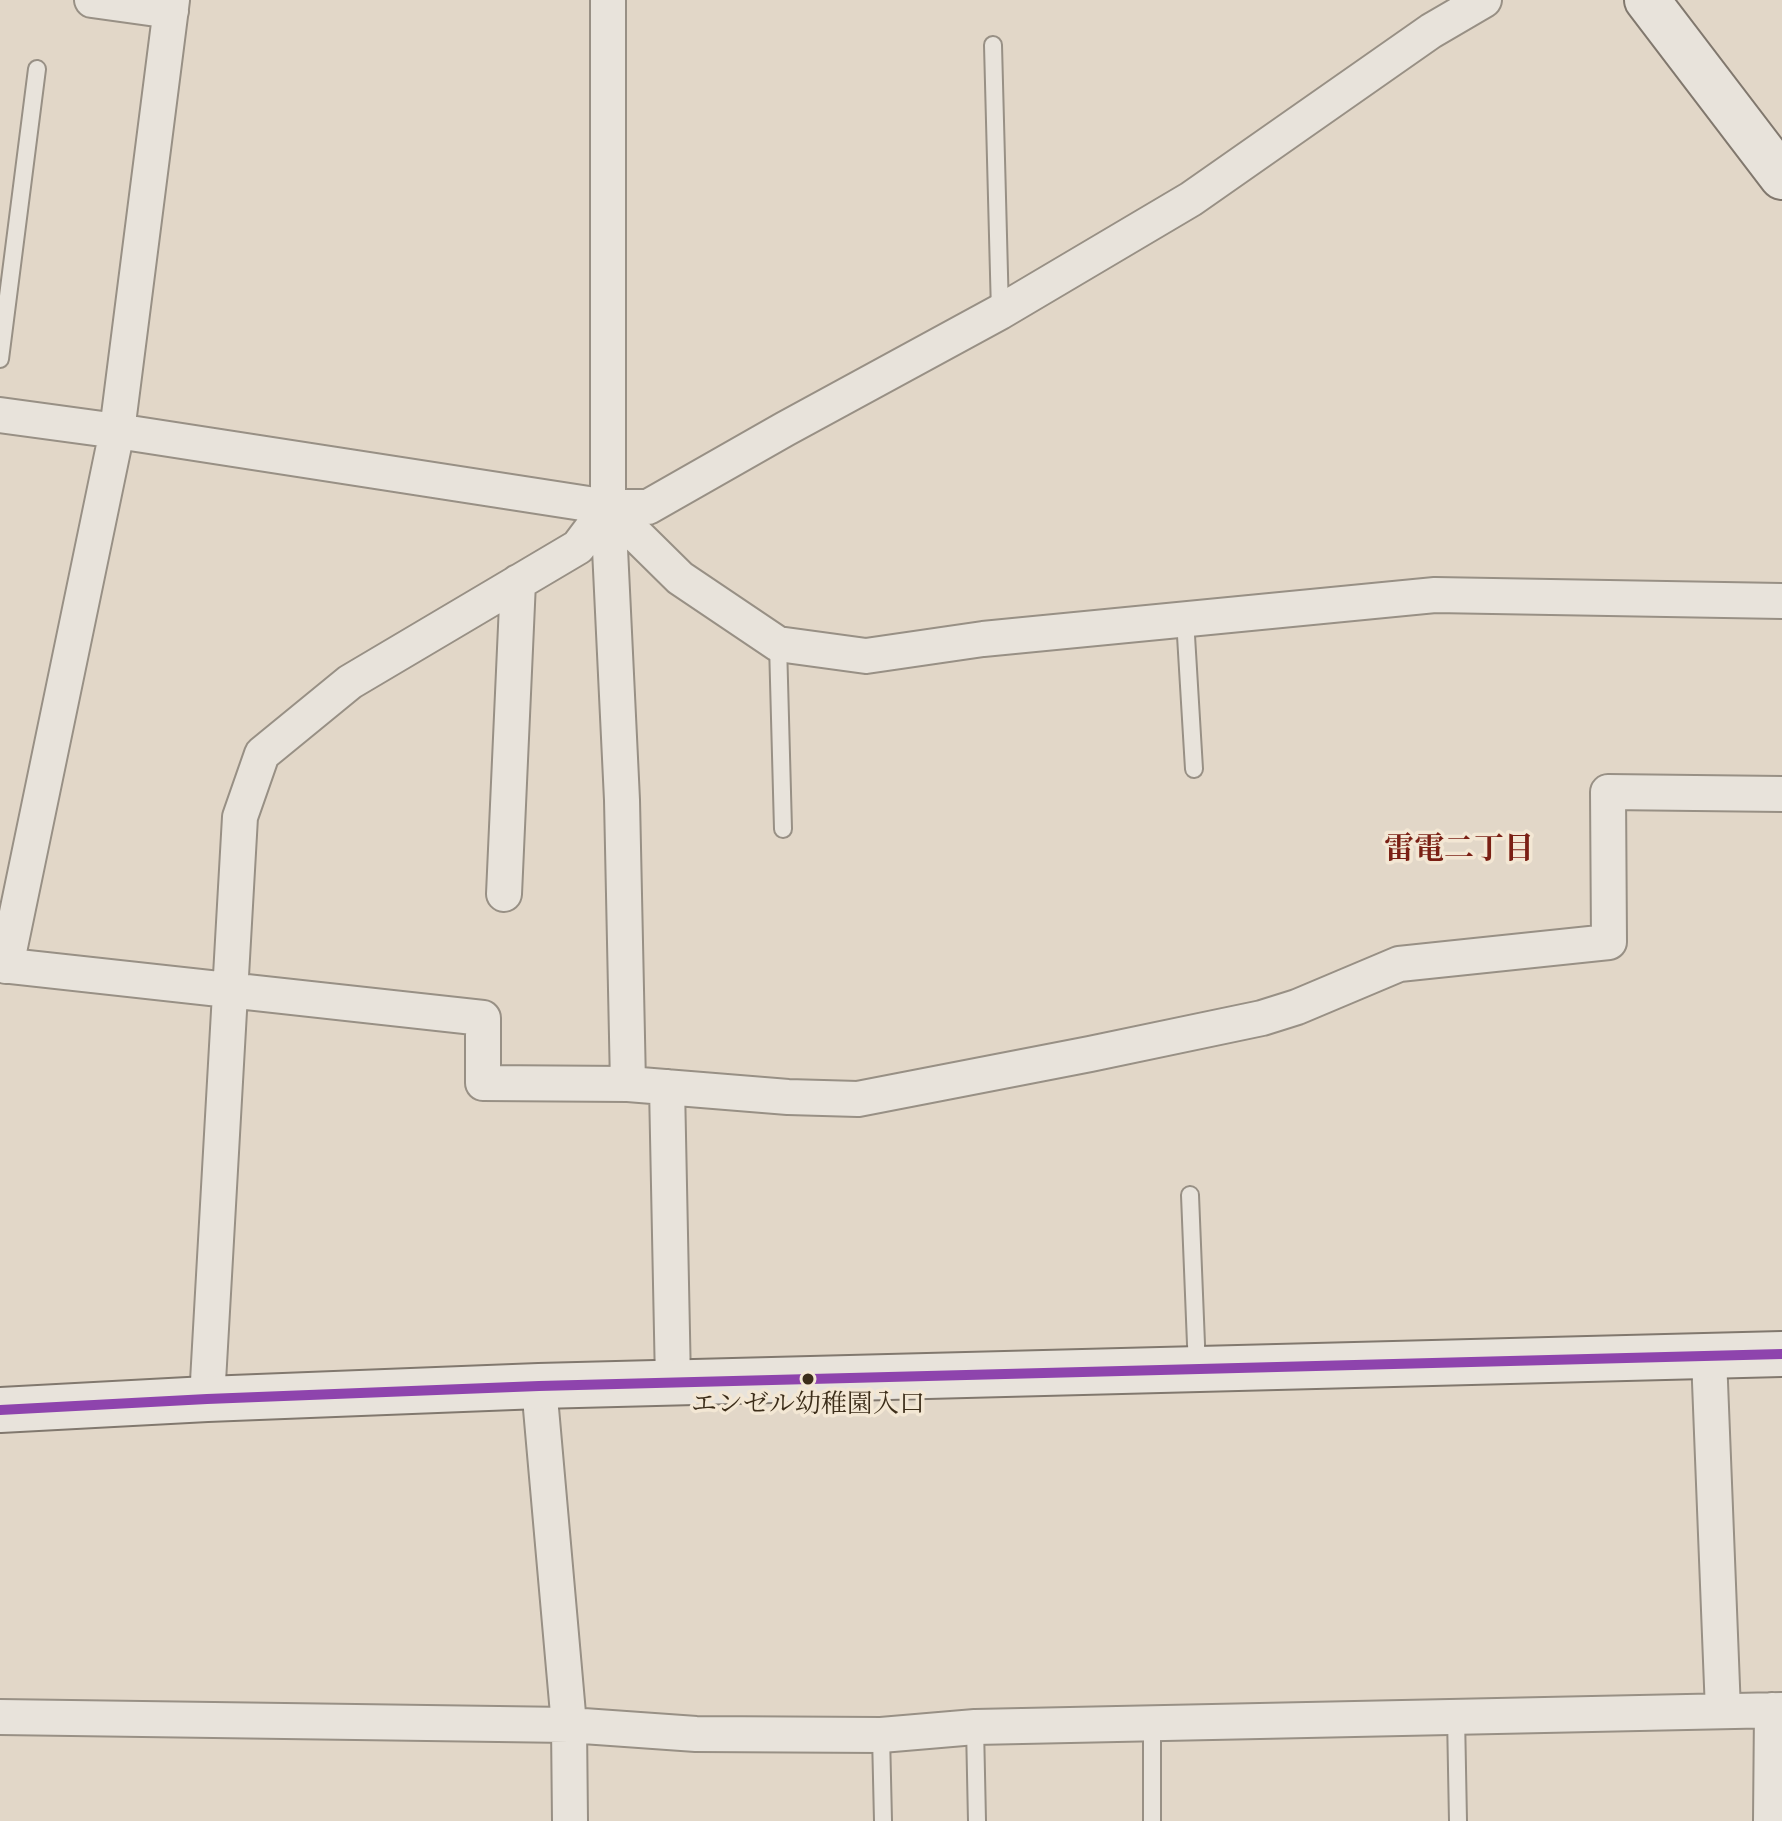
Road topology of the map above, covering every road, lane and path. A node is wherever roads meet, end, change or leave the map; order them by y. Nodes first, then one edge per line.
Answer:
1 (92, 0) edge
2 (608, 0) edge
3 (1484, 0) edge
4 (1647, 0) edge
5 (171, 5) edge
6 (993, 45) dead end
7 (37, 69) dead end
8 (1782, 177) edge
9 (1000, 312) junction
10 (0, 359) edge
11 (0, 415) edge
12 (117, 431) junction
13 (608, 507) junction
14 (518, 582) junction
15 (1782, 601) edge
16 (1185, 619) junction
17 (778, 644) junction
18 (1194, 769) dead end
19 (1782, 794) edge
20 (783, 829) dead end
21 (504, 894) dead end
22 (3, 965) edge
23 (231, 991) junction
24 (628, 1084) junction
25 (667, 1087) junction
26 (1190, 1195) dead end
27 (1782, 1354) edge
28 (1709, 1357) junction
29 (1197, 1369) junction
30 (673, 1382) junction
31 (539, 1386) junction
32 (207, 1399) junction
33 (0, 1410) edge
34 (1777, 1710) edge
35 (1723, 1711) junction
36 (1456, 1716) junction
37 (0, 1717) edge
38 (1152, 1723) junction
39 (569, 1725) junction
40 (975, 1727) junction
41 (881, 1735) junction
42 (570, 1821) edge
43 (883, 1821) edge
44 (977, 1821) edge
45 (1152, 1821) edge
46 (1458, 1821) edge
47 (1771, 1821) edge

1 - 5 street
2 - 13 street
3 - 9 street
4 - 8 main road
5 - 12 street
6 - 9 lane
7 - 10 lane
9 - 13 street
11 - 12 street
12 - 13 street
12 - 22 street
13 - 14 street
13 - 17 street
13 - 24 street
14 - 21 street
14 - 23 street
15 - 16 street
16 - 17 street
16 - 18 lane
17 - 20 lane
19 - 25 street
22 - 23 street
23 - 24 street
23 - 32 street
24 - 25 street
25 - 30 street
26 - 29 lane
27 - 28 main road
28 - 29 main road
28 - 35 street
29 - 30 main road
30 - 31 main road
31 - 32 main road
31 - 39 street
32 - 33 main road
34 - 35 street
34 - 47 street
35 - 36 street
36 - 38 street
36 - 46 lane
37 - 39 street
38 - 40 street
38 - 45 lane
39 - 41 street
39 - 42 street
40 - 41 street
40 - 44 lane
41 - 43 lane

